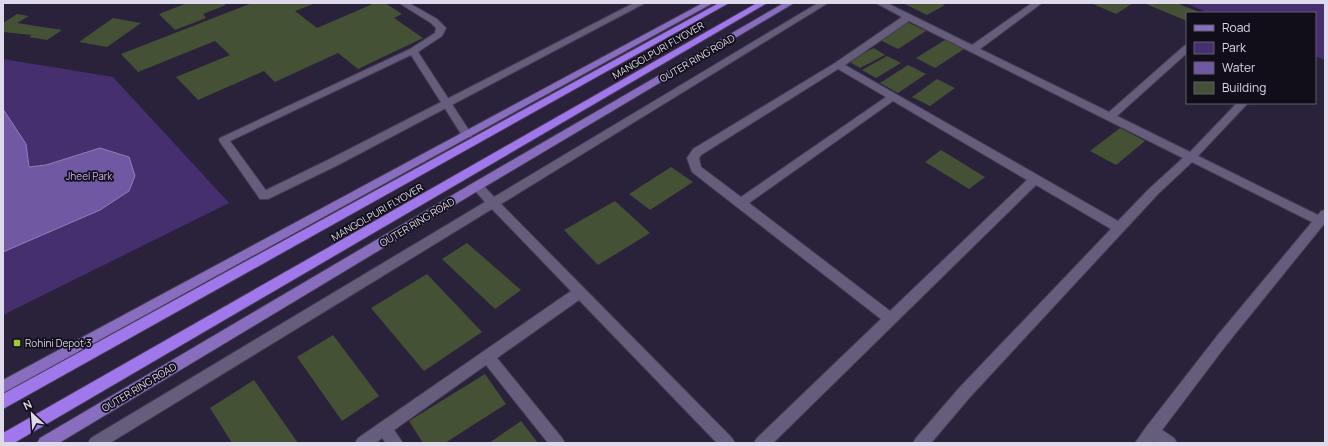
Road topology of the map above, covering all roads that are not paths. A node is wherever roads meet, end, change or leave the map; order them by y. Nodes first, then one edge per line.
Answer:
1 (403, 3) edge
2 (641, 3) edge
3 (709, 3) edge
4 (725, 3) edge
5 (763, 3) edge
6 (790, 3) edge
7 (824, 3) edge
8 (880, 3) edge
9 (1038, 3) edge
10 (908, 17) junction
11 (973, 49) junction
12 (1186, 49) edge
13 (413, 51) junction
14 (838, 65) junction
15 (893, 96) junction
16 (446, 104) junction
17 (1242, 104) edge
18 (1110, 117) junction
19 (467, 134) junction
20 (1191, 157) junction
21 (1035, 179) junction
22 (477, 186) junction
23 (493, 203) junction
24 (741, 203) junction
25 (1322, 217) edge
26 (1120, 228) junction
27 (580, 292) junction
28 (890, 319) junction
29 (487, 356) junction
30 (3, 387) edge
31 (3, 402) edge
32 (384, 429) junction
33 (1148, 437) edge
34 (3, 441) edge
35 (45, 443) edge
36 (96, 443) edge
37 (364, 443) edge
38 (394, 443) edge
39 (557, 443) edge
40 (727, 443) edge
41 (762, 443) edge
42 (921, 443) edge
43 (1169, 443) edge

1 - 13 street
2 - 16 street
3 - 19 main road
4 - 31 highway, MANGOLPURI FLYOVER
5 - 34 highway, MANGOLPURI FLYOVER
6 - 22 main road, OUTER RING ROAD
7 - 23 street
8 - 10 street
9 - 11 street
10 - 11 street
10 - 14 street
11 - 18 street
12 - 18 street
13 - 16 street
13 - 16 street
14 - 15 street
14 - 24 street
15 - 21 street
15 - 24 street
16 - 19 street
17 - 20 street
18 - 20 street
19 - 30 main road
20 - 25 street
20 - 26 street
21 - 26 street
21 - 28 street
22 - 23 street
22 - 35 main road, OUTER RING ROAD
23 - 27 street
23 - 36 street
24 - 28 street
25 - 33 street
26 - 42 street
27 - 29 street
27 - 40 street
28 - 41 street
29 - 32 street
29 - 39 street
32 - 37 street
32 - 38 street
33 - 43 street

